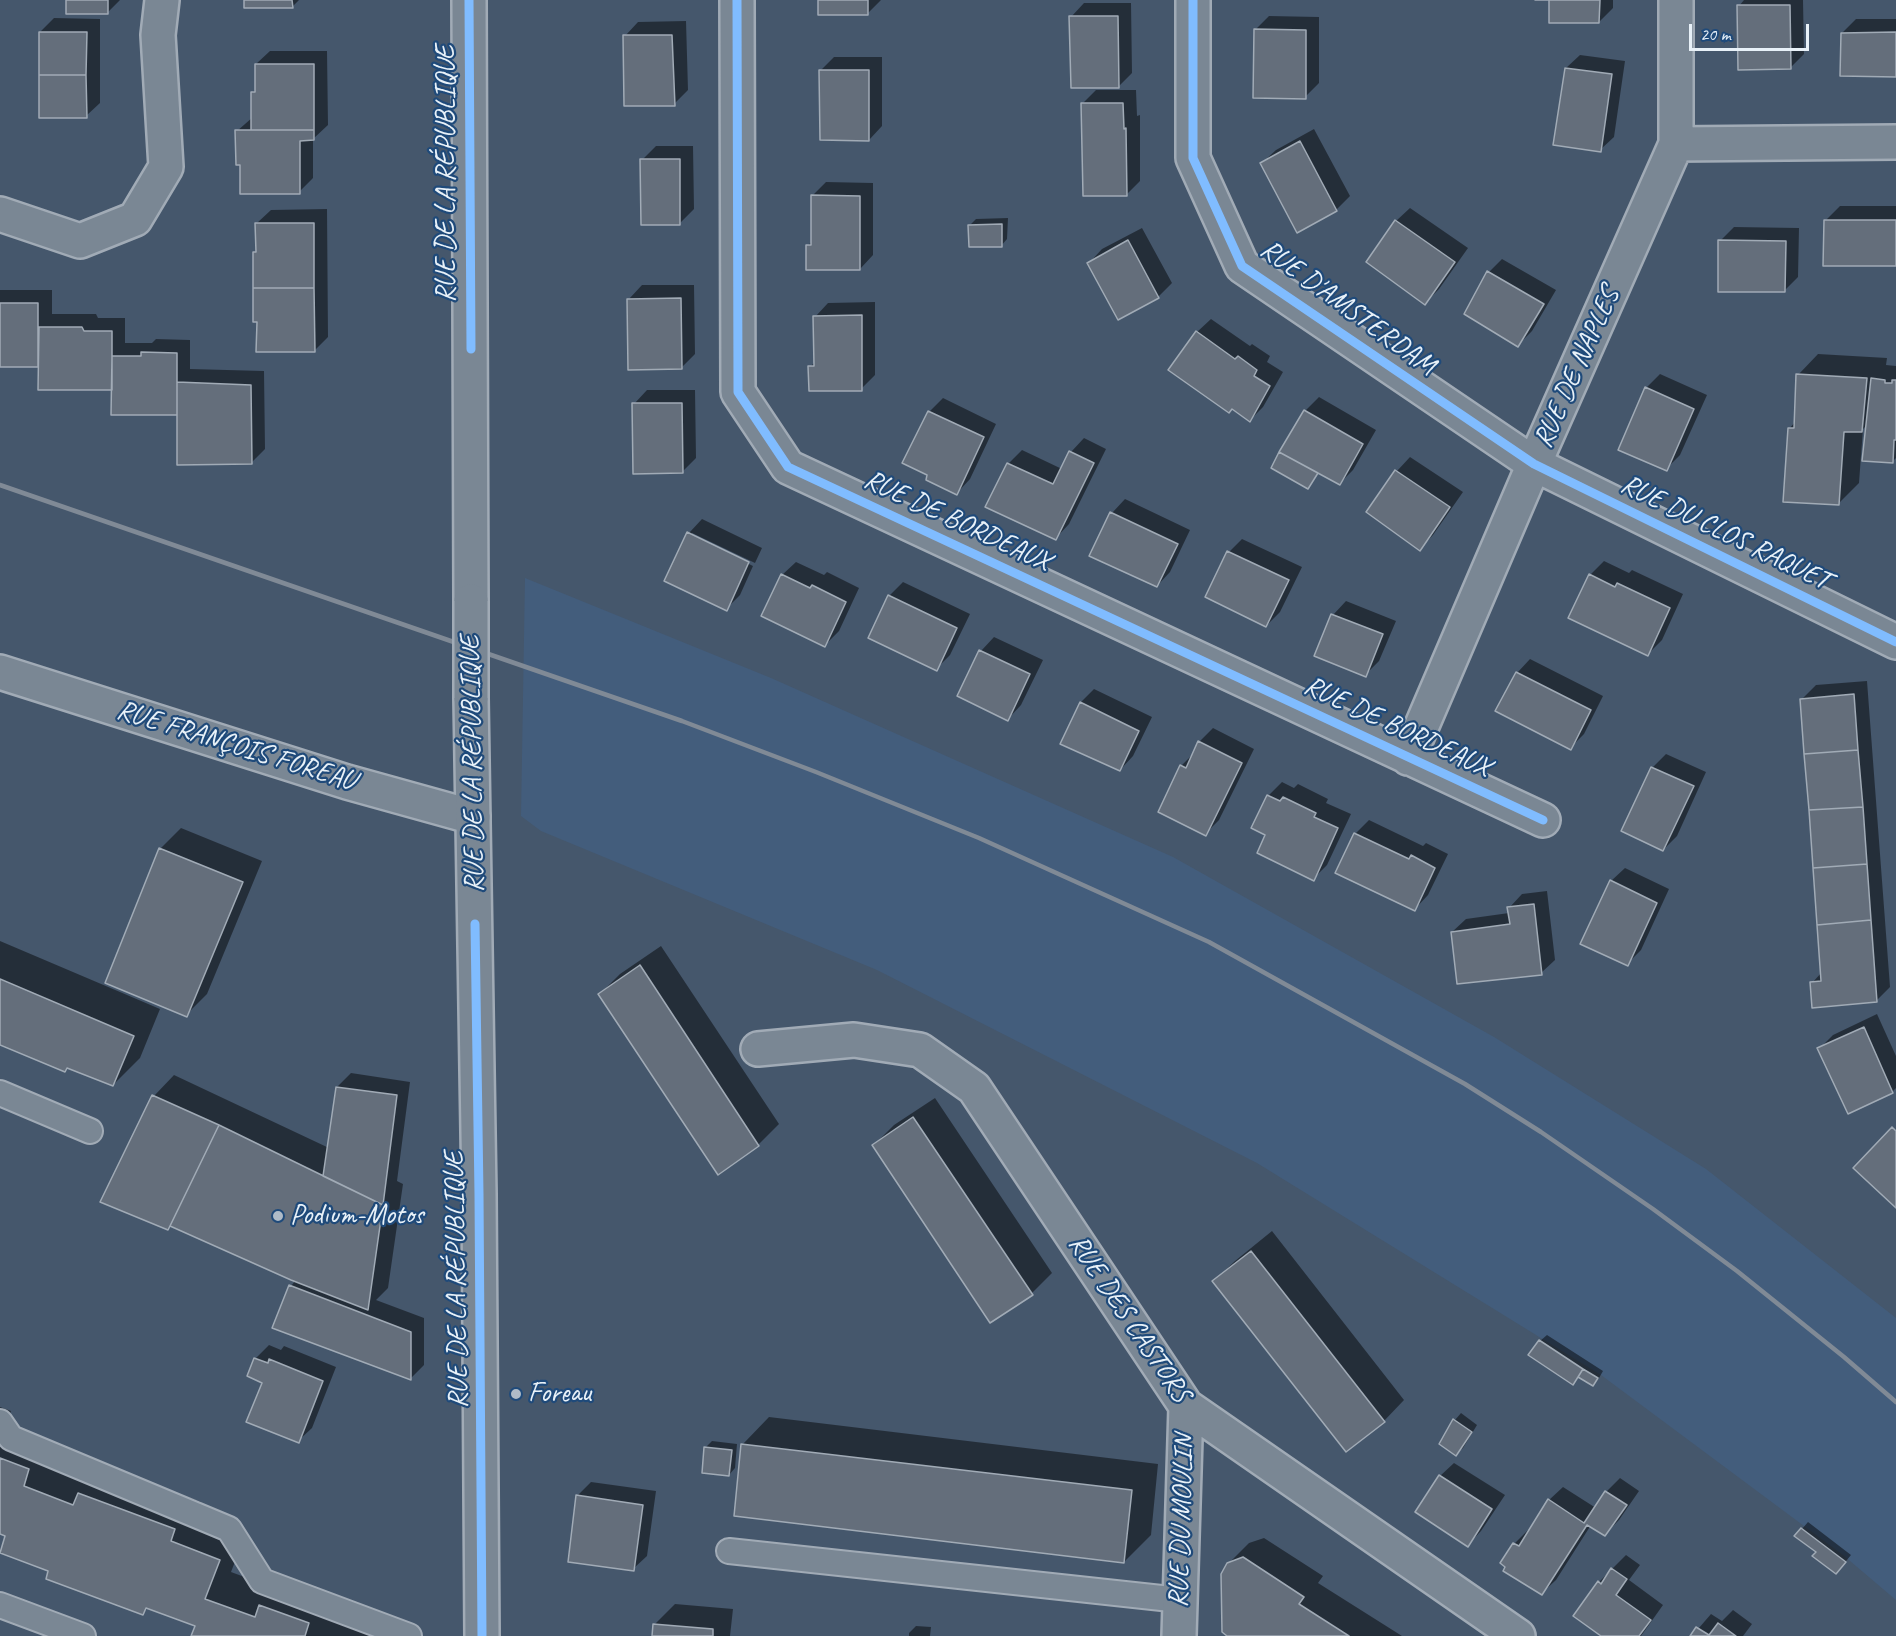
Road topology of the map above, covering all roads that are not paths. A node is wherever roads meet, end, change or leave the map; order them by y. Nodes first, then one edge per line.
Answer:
1 (162, 0) edge
2 (469, 0) edge
3 (737, 0) edge
4 (1193, 0) edge
5 (1676, 0) edge
6 (1896, 142) edge
7 (1676, 144) junction
8 (0, 214) edge
9 (1534, 464) junction
10 (1896, 642) edge
11 (0, 672) edge
12 (1408, 758) junction
13 (473, 817) junction
14 (1543, 820) dead end
15 (758, 1049) dead end
16 (0, 1093) edge
17 (90, 1131) dead end
18 (1185, 1406) junction
19 (0, 1422) edge
20 (729, 1551) dead end
21 (1180, 1600) junction
22 (0, 1605) edge
23 (368, 1629) edge
24 (83, 1636) edge
25 (409, 1636) edge
26 (482, 1636) edge
27 (1179, 1636) edge
28 (1518, 1636) edge

1 - 8 street
2 - 13 street, RUE DE LA RÉPUBLIQUE, bridge
3 - 12 street, RUE DE BORDEAUX
4 - 9 street, RUE D'AMSTERDAM
5 - 7 street, RUE DE NAPLES
6 - 7 street
7 - 9 street, RUE DE NAPLES
9 - 10 street, RUE DU CLOS RAQUET
9 - 12 street, RUE DE NAPLES
11 - 13 street, RUE FRANÇOIS FOREAU
12 - 14 street, RUE DE BORDEAUX
13 - 26 street, RUE DE LA RÉPUBLIQUE
15 - 18 street, RUE DES CASTORS
16 - 17 lane
18 - 21 street, RUE DU MOULIN
18 - 28 street, RUE DES CASTORS
19 - 23 lane
20 - 21 lane
21 - 27 street, RUE DU MOULIN
22 - 24 lane
23 - 25 lane

